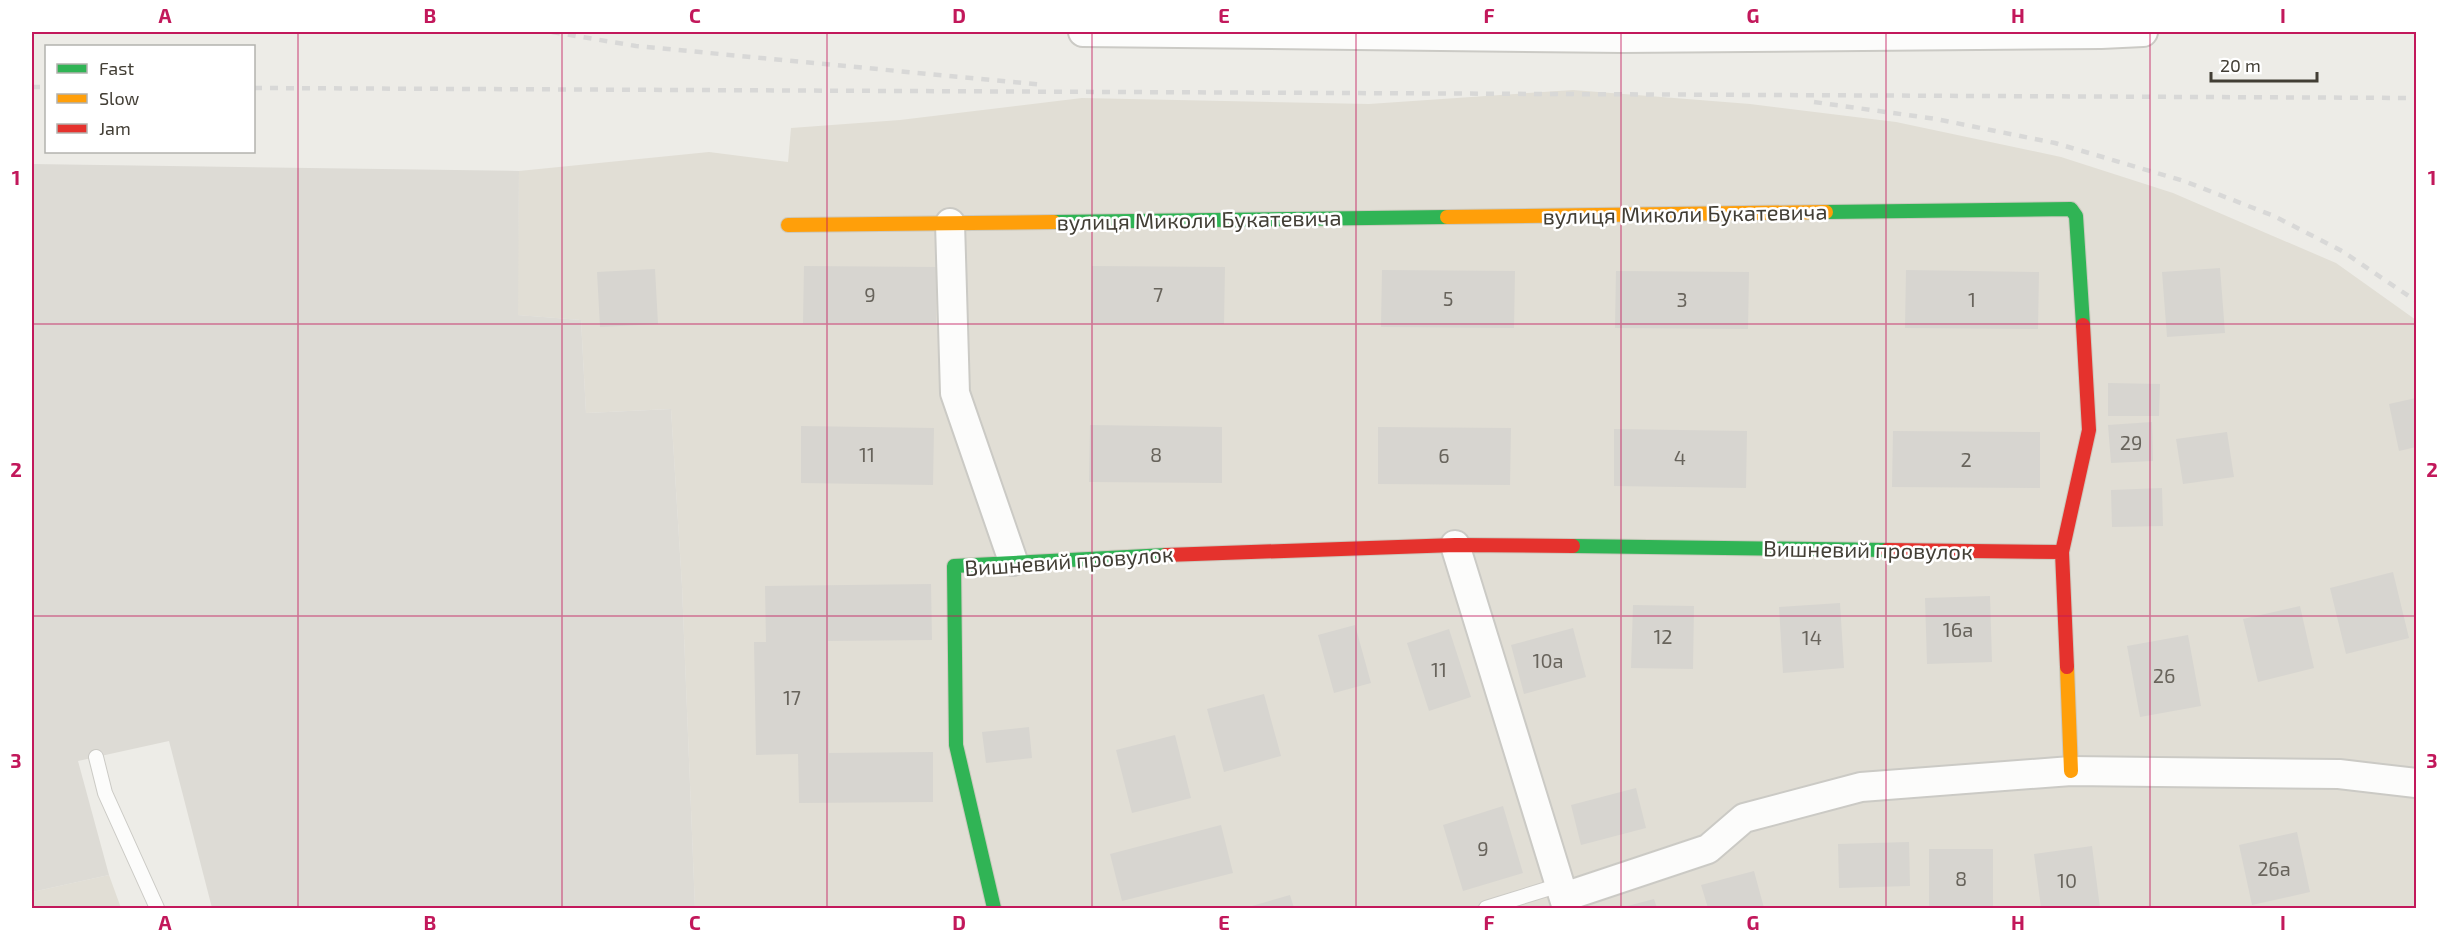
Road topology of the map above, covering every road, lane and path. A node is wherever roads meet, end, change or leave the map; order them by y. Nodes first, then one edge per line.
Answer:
1 (1083, 32) edge
2 (2143, 32) edge
3 (1482, 34) edge
4 (1819, 34) edge
5 (950, 223) junction
6 (788, 225) dead end
7 (1455, 544) junction
8 (2062, 552) junction
9 (1013, 561) junction
10 (96, 757) dead end
11 (2071, 771) junction
12 (2416, 783) edge
13 (1564, 897) edge
14 (157, 909) edge
15 (993, 909) edge
16 (1486, 909) edge

1 - 3 street
2 - 4 street
3 - 4 street
5 - 6 street, вулиця Миколи Букатевича
5 - 8 street, вулиця Миколи Букатевича
5 - 9 street
7 - 8 street, Вишневий провулок
7 - 9 street, Вишневий провулок
7 - 13 street
8 - 11 street
9 - 15 street, Вишневий провулок
10 - 14 lane
11 - 12 street
11 - 13 street
13 - 16 lane

